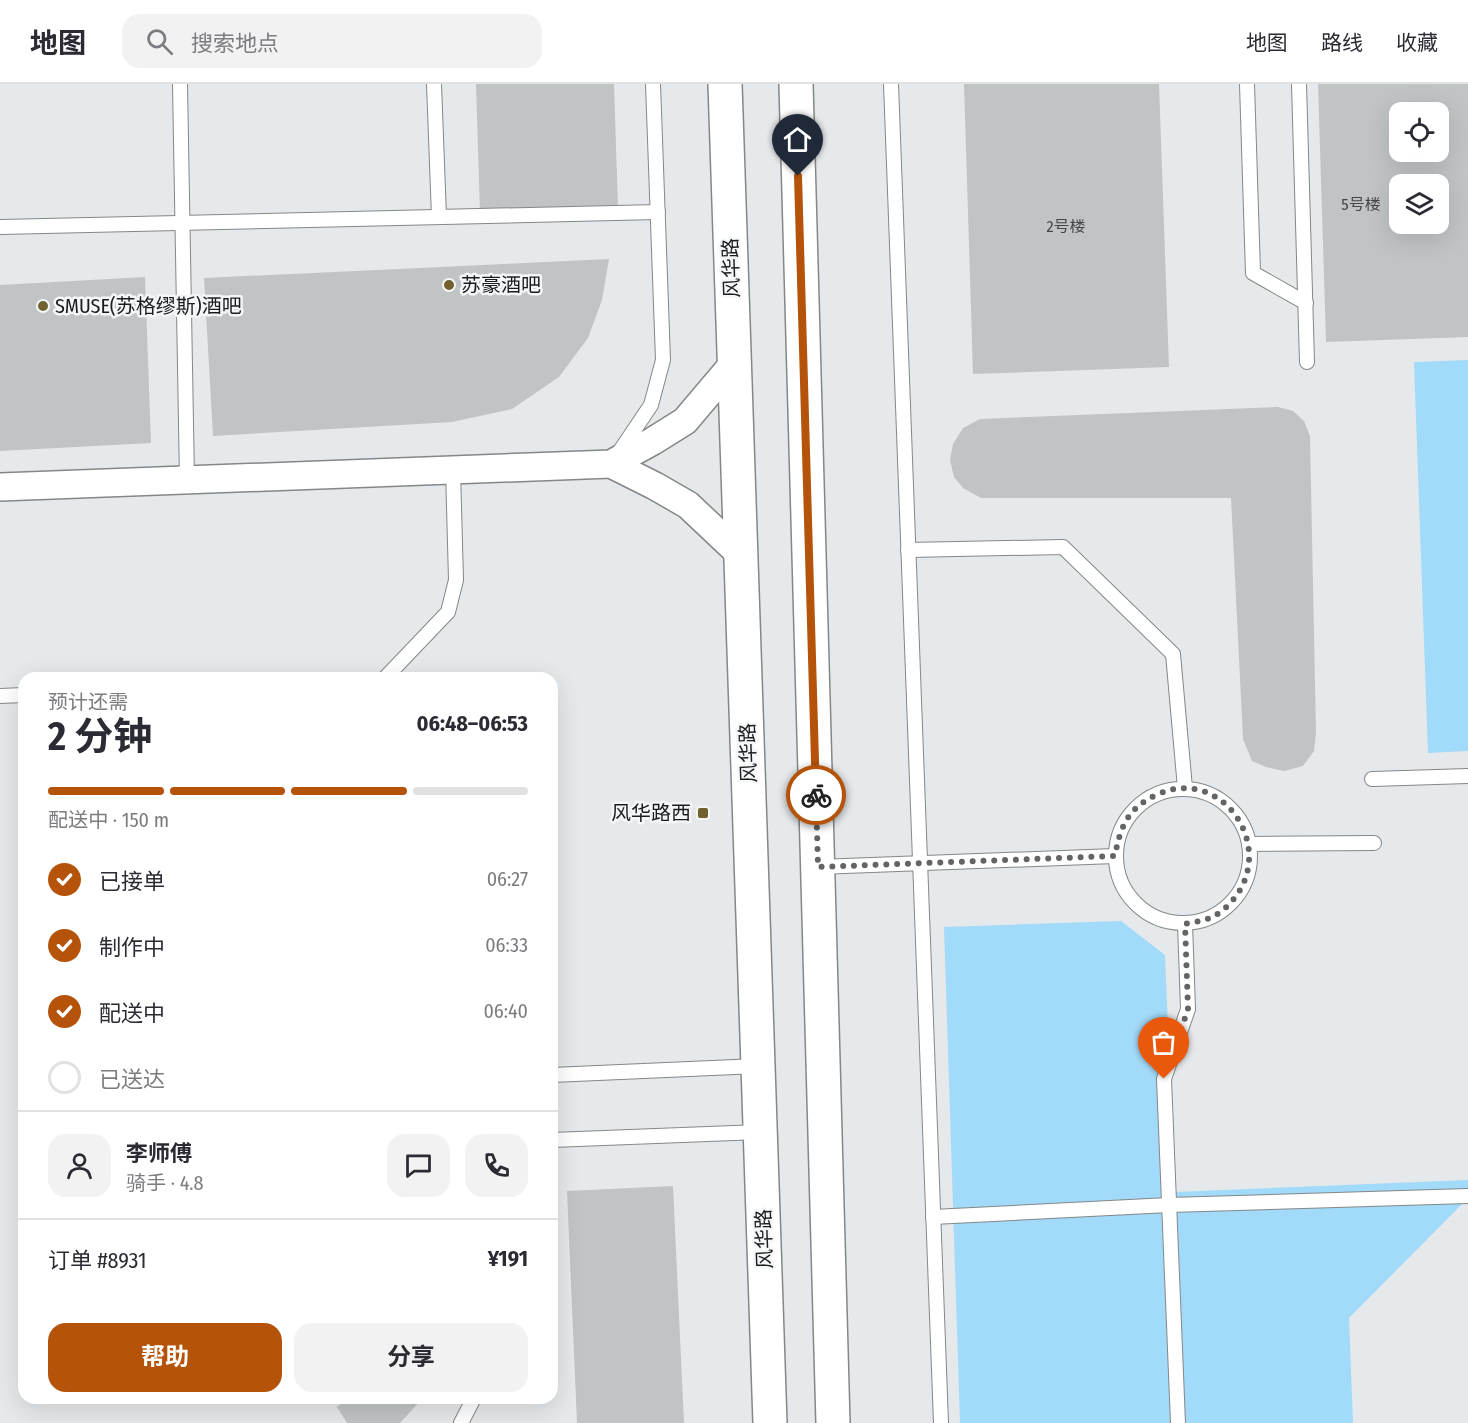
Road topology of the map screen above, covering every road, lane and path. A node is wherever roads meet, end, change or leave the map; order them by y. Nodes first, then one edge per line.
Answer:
1 (180, 84) edge
2 (434, 84) edge
3 (653, 84) edge
4 (725, 84) edge
5 (796, 84) edge
6 (891, 84) edge
7 (1247, 84) edge
8 (1299, 84) edge
9 (658, 212) junction
10 (439, 217) junction
11 (182, 222) junction
12 (0, 226) edge
13 (1306, 303) junction
14 (735, 362) junction
15 (1307, 363) dead end
16 (611, 464) junction
17 (453, 470) junction
18 (187, 480) junction
19 (0, 487) edge
20 (908, 550) junction
21 (741, 555) junction
22 (391, 672) edge
23 (18, 695) edge
24 (0, 696) edge
25 (1468, 776) edge
26 (1372, 779) dead end
27 (1185, 788) junction
28 (1374, 843) dead end
29 (1249, 844) junction
30 (1115, 856) junction
31 (920, 863) junction
32 (818, 867) junction
33 (1185, 924) junction
34 (758, 1066) junction
35 (558, 1075) edge
36 (761, 1132) junction
37 (558, 1140) edge
38 (1468, 1196) edge
39 (1169, 1205) junction
40 (933, 1216) junction
41 (471, 1404) edge
42 (461, 1423) edge
43 (770, 1423) edge
44 (833, 1423) edge
45 (941, 1423) edge
46 (1178, 1423) edge

1 - 11 lane
2 - 10 lane
3 - 9 lane
4 - 14 main road, 风华路
5 - 32 main road
6 - 20 lane
7 - 13 lane
8 - 13 lane
9 - 10 lane
9 - 16 lane
10 - 11 lane
11 - 12 lane
11 - 18 lane
13 - 15 lane
14 - 16 street
14 - 21 main road, 风华路
16 - 17 street
16 - 21 street
17 - 18 street
17 - 22 lane
18 - 19 street
20 - 27 lane
20 - 31 lane
21 - 34 main road, 风华路
23 - 24 lane
25 - 26 lane
27 - 29 lane
27 - 30 lane
28 - 29 lane
29 - 33 lane
30 - 31 lane
30 - 33 lane
31 - 32 lane
31 - 40 lane
32 - 44 main road
33 - 39 lane
34 - 35 lane
34 - 36 main road, 风华路
36 - 37 lane
36 - 43 main road, 风华路
38 - 39 lane
39 - 40 lane
39 - 46 lane
40 - 45 lane
41 - 42 lane

